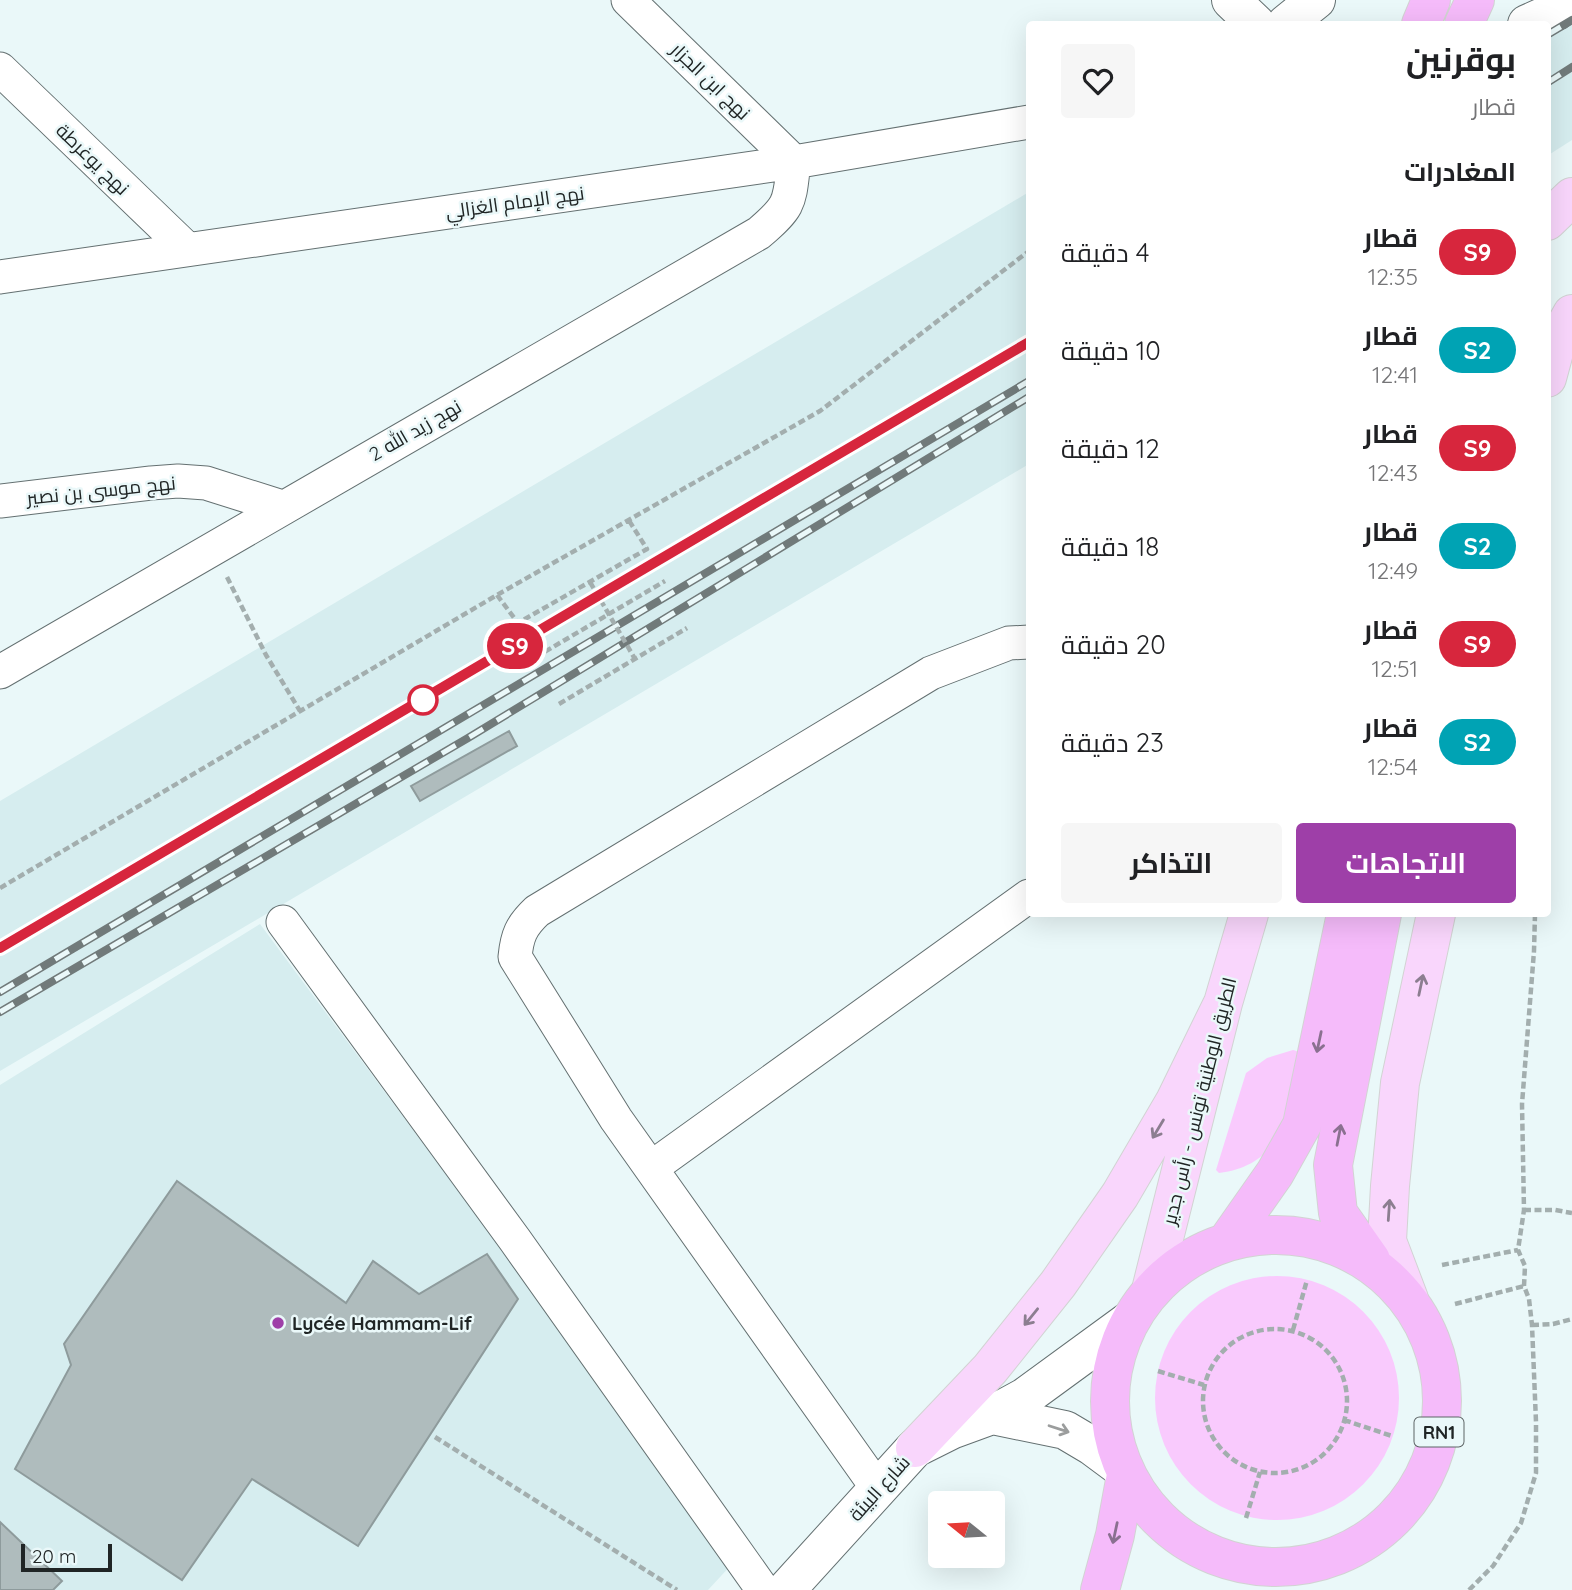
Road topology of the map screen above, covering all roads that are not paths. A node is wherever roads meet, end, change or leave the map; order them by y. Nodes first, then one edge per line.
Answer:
1 (628, 0) edge
2 (1231, 0) edge
3 (1316, 0) edge
4 (1431, 0) edge
5 (1475, 0) edge
6 (1571, 0) edge
7 (1253, 21) edge
8 (1290, 21) edge
9 (1422, 21) edge
10 (1466, 21) edge
11 (1534, 21) edge
12 (0, 69) edge
13 (1026, 123) edge
14 (794, 162) junction
15 (1572, 197) edge
16 (1551, 217) edge
17 (187, 249) junction
18 (0, 277) edge
19 (1559, 325) edge
20 (1551, 360) edge
21 (0, 501) edge
22 (282, 507) junction
23 (57, 640) junction
24 (1026, 642) edge
25 (0, 646) edge
26 (0, 672) edge
27 (1026, 898) edge
28 (1248, 917) edge
29 (1346, 917) edge
30 (1380, 917) edge
31 (1435, 917) edge
32 (283, 922) dead end
33 (1351, 976) junction
34 (1223, 1003) junction
35 (651, 1168) junction
36 (1228, 1240) junction
37 (1374, 1265) junction
38 (1151, 1290) junction
39 (1409, 1299) junction
40 (1129, 1321) junction
41 (992, 1415) junction
42 (915, 1448) junction
43 (1124, 1472) junction
44 (878, 1489) junction
45 (1395, 1518) junction
46 (763, 1590) edge
47 (786, 1590) edge
48 (1100, 1590) edge
49 (1313, 1590) edge

1 - 14 street, نهج ابن الجزار
2 - 7 main road
3 - 8 main road
4 - 9 highway
5 - 10 highway
6 - 11 main road
12 - 17 street, نهج يوغرطة
13 - 14 street, نهج الإمام الغزالي
14 - 17 street, نهج الإمام الغزالي
14 - 22 street, نهج زيد الله 2
15 - 16 main road
17 - 18 street, نهج الإمام الغزالي
19 - 20 main road
21 - 22 street, نهج موسى بن نصير
22 - 23 street, نهج زيد الله 2
23 - 25 street
23 - 26 street, نهج زيد الله 2
24 - 35 street
27 - 35 street
28 - 34 main road, الطريق الوطنية تونس - رأس جدير / RN1
29 - 33 highway
30 - 33 highway
39 -> 31 main road, RN1
32 - 46 street
33 -> 36 highway
37 -> 33 highway
34 - 38 main road, الطريق الوطنية تونس - رأس جدير / RN1
34 -> 42 main road
35 - 44 street
36 - 37 highway, RN1
36 - 38 highway, RN1
37 - 39 highway, RN1
38 - 40 highway, RN1
39 - 45 highway, RN1
40 - 41 main road, شارع البيئة
40 - 43 highway, RN1
41 - 42 main road, شارع البيئة
41 -> 43 main road
42 - 44 main road, شارع البيئة
43 - 45 highway, RN1
43 -> 48 highway, RN1
44 - 47 main road, شارع البيئة
45 - 49 highway, RN1

